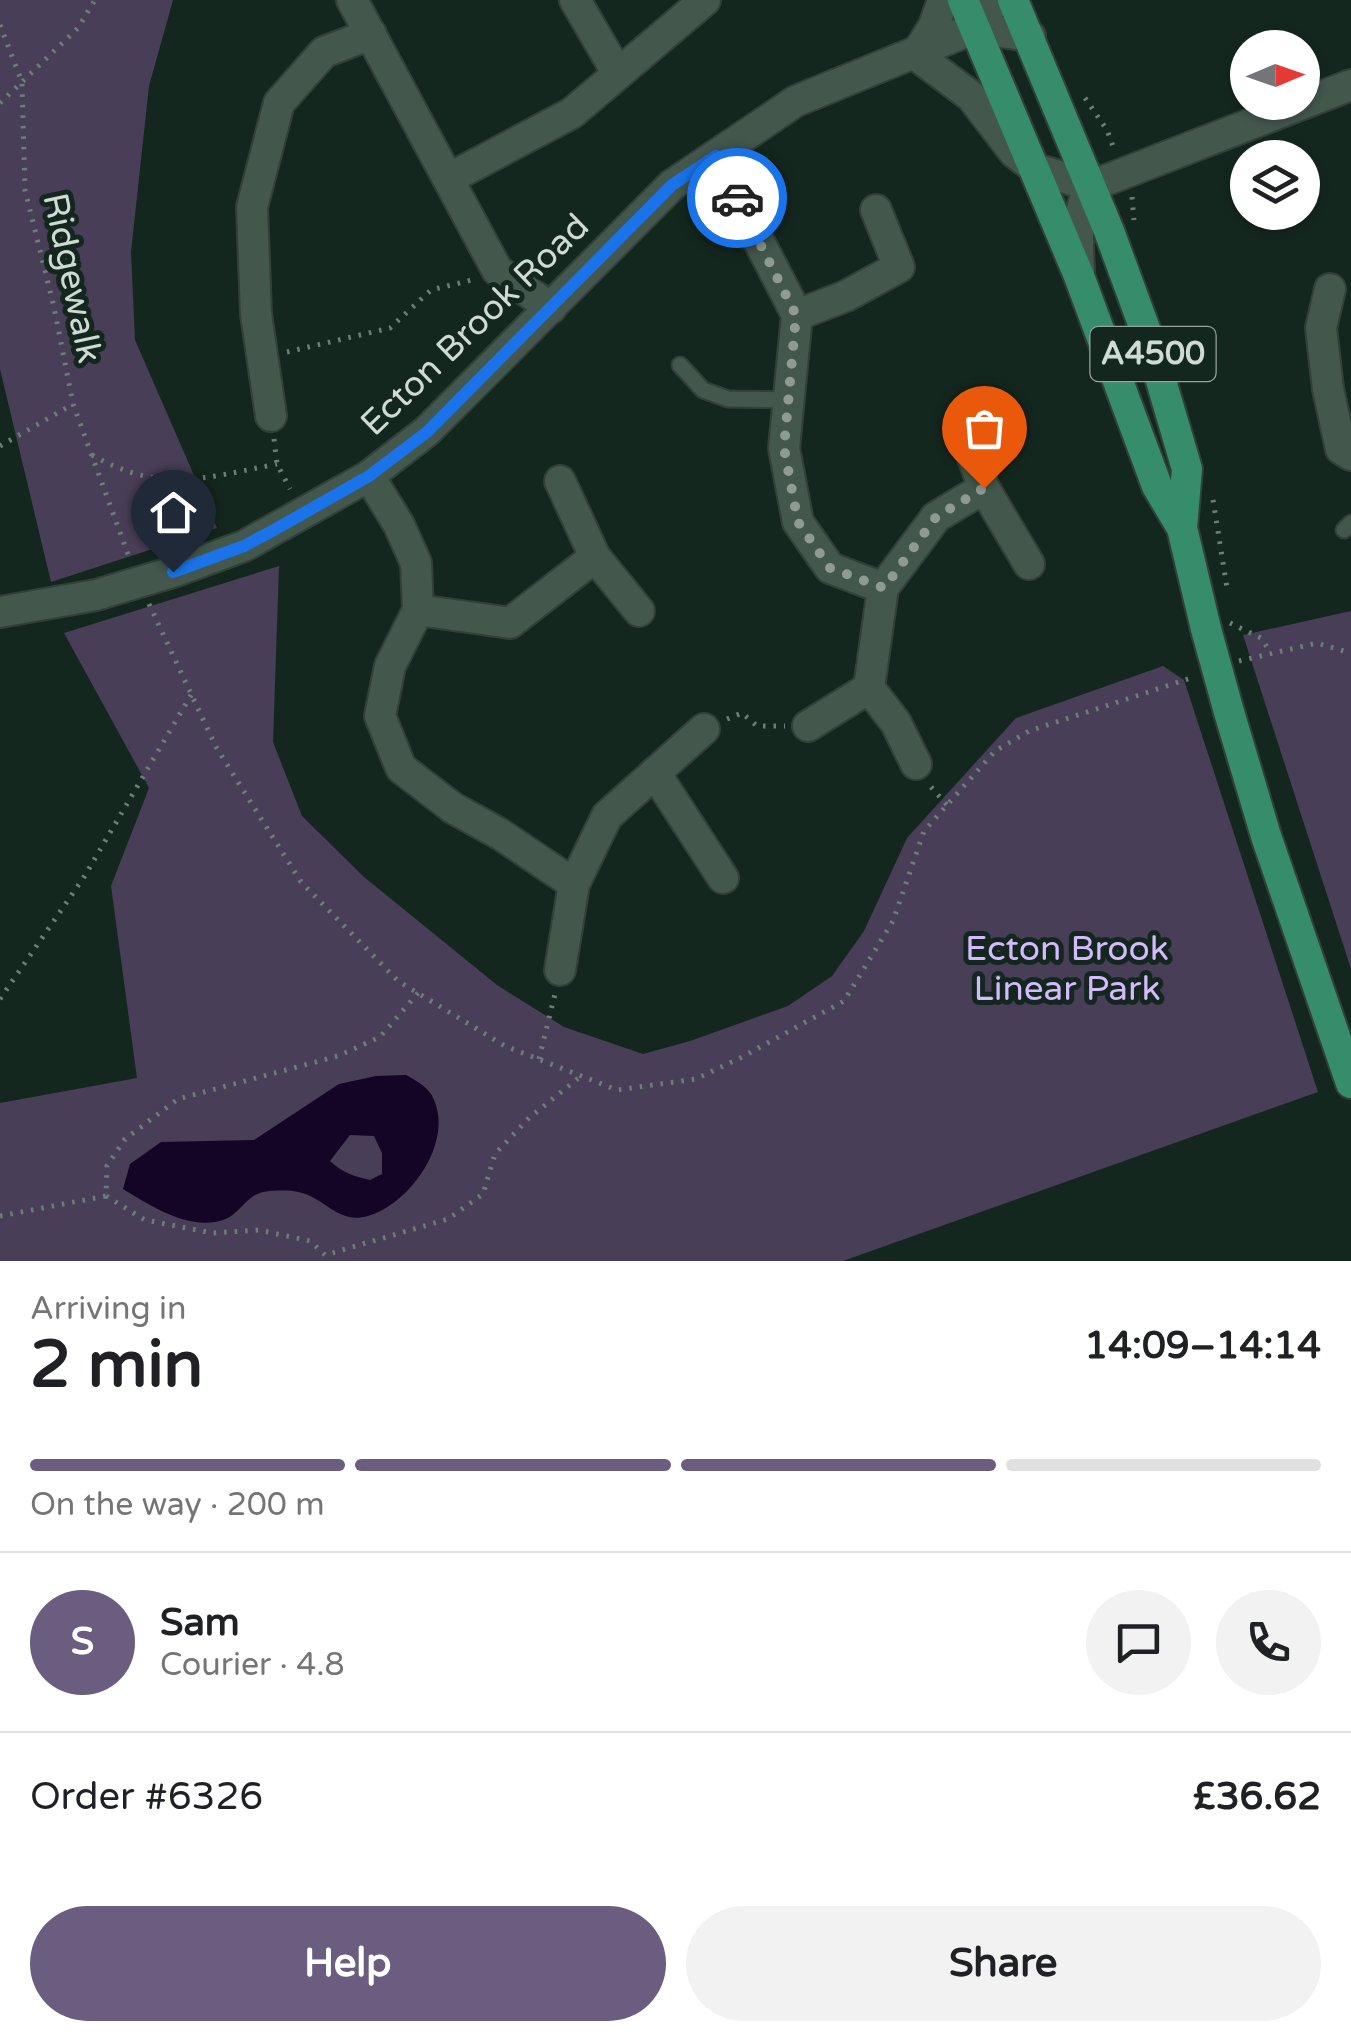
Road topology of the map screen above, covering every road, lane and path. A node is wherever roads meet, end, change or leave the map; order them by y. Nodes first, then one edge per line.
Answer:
1 (96, 0) edge
2 (352, 0) edge
3 (575, 0) edge
4 (705, 0) edge
5 (943, 0) edge
6 (990, 0) edge
7 (1013, 0) edge
8 (969, 14) edge
9 (0, 24) edge
10 (370, 34) junction
11 (1030, 36) junction
12 (916, 55) junction
13 (618, 74) junction
14 (22, 82) junction
15 (1351, 86) edge
16 (0, 104) edge
17 (716, 156) junction
18 (1036, 169) junction
19 (450, 178) junction
20 (1091, 186) junction
21 (876, 210) dead end
22 (493, 262) junction
23 (1079, 276) junction
24 (1330, 289) dead end
25 (551, 308) junction
26 (796, 315) junction
27 (262, 357) junction
28 (680, 366) dead end
29 (789, 400) junction
30 (73, 404) junction
31 (270, 416) joint
32 (0, 446) edge
33 (91, 454) junction
34 (1351, 454) edge
35 (972, 455) dead end
36 (277, 464) junction
37 (369, 476) junction
38 (560, 481) dead end
39 (984, 488) junction
40 (302, 514) junction
41 (1182, 528) junction
42 (120, 538) dead end
43 (596, 557) junction
44 (1029, 564) dead end
45 (884, 588) junction
46 (418, 610) junction
47 (638, 610) dead end
48 (0, 612) edge
49 (152, 614) dead end
50 (1218, 626) junction
51 (1271, 653) junction
52 (1351, 653) edge
53 (1251, 657) dead end
54 (869, 688) junction
55 (1153, 690) dead end
56 (191, 695) junction
57 (808, 726) joint
58 (704, 729) joint
59 (916, 764) dead end
60 (655, 773) junction
61 (723, 878) dead end
62 (574, 884) junction
63 (560, 970) joint
64 (418, 993) junction
65 (0, 999) edge
66 (539, 1059) junction
67 (581, 1076) junction
68 (1351, 1083) edge
69 (106, 1196) junction
70 (0, 1216) edge
71 (327, 1258) edge

1 - 14 path
2 - 10 street
3 - 13 street
4 - 13 street
5 - 12 street
6 - 8 street
7 - 11 main road, A4500
8 - 11 street
8 - 12 street, Ecton Brook Road
8 - 18 main road, A4500
9 - 14 path, Ridgewalk
10 - 19 street
10 - 27 street
11 - 20 main road, A4500
12 - 17 street, Ecton Brook Road
12 - 18 street
13 - 19 street
14 - 16 path
14 - 30 path, Ridgewalk
15 - 20 street
17 - 25 street, Ecton Brook Road
17 - 26 street
18 - 20 street
18 - 23 main road, A4500
19 - 22 street
20 - 23 street
20 - 41 main road, A4500
21 - 26 street
22 - 25 street
22 - 27 path
23 - 41 main road, A4500
24 - 34 street
25 - 37 street, Ecton Brook Road
26 - 29 street
27 - 31 street
28 - 29 lane
29 - 45 street
30 - 32 path
30 - 33 path, Ridgewalk
31 - 36 path
33 - 36 path
33 - 42 path, Ridgewalk
35 - 39 street
36 - 40 path
37 - 40 street, Ecton Brook Road
37 - 46 street
38 - 43 street
39 - 44 street
39 - 45 street
40 - 48 street, Ecton Brook Road, bridge
41 - 50 main road, A4500
43 - 46 street
43 - 47 street
45 - 54 street
46 - 62 street
49 - 56 path
50 - 51 path
50 - 68 main road, A4500, bridge
51 - 52 path
51 - 53 path
54 - 57 street
54 - 59 street
55 - 67 path
56 - 64 path
56 - 65 path
57 - 58 path
58 - 60 street
60 - 61 street
60 - 62 street
62 - 63 street
63 - 66 path
64 - 66 path
64 - 69 path
66 - 67 path
67 - 71 path
69 - 70 path
69 - 71 path

